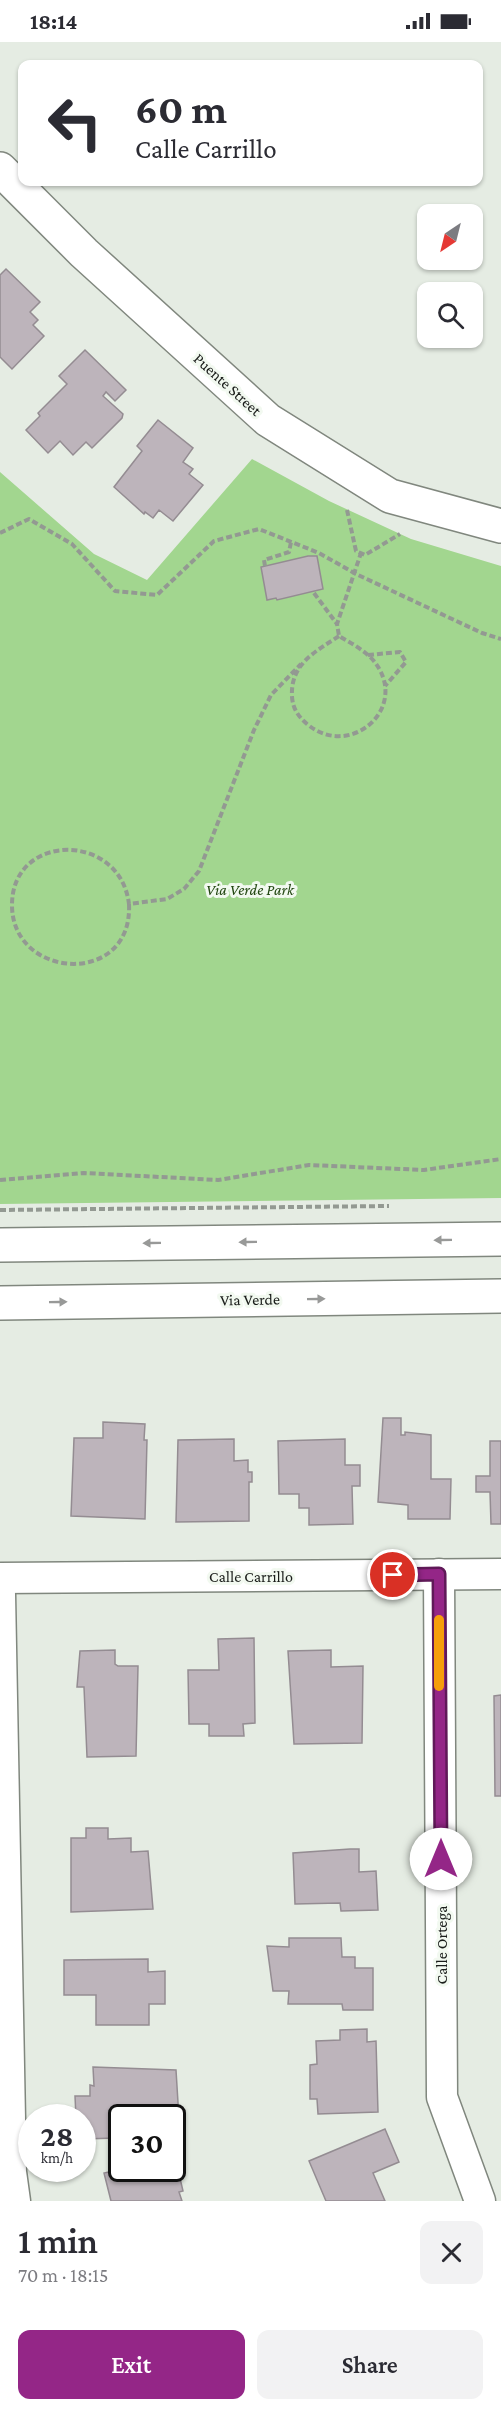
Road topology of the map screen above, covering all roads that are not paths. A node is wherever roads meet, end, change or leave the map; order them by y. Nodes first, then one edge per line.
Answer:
1 (0, 169) edge
2 (501, 526) edge
3 (501, 1239) edge
4 (0, 1245) edge
5 (501, 1296) edge
6 (0, 1303) edge
7 (439, 1574) junction
8 (501, 1574) edge
9 (0, 1578) edge
10 (0, 1594) edge
11 (15, 2201) edge
12 (480, 2201) edge

1 - 2 main road, Puente Street
3 -> 4 main road
6 -> 5 main road, Via Verde
7 - 8 street, Calle Carrillo
7 - 9 street, Calle Carrillo
7 - 12 street, Calle Ortega
10 - 11 street

